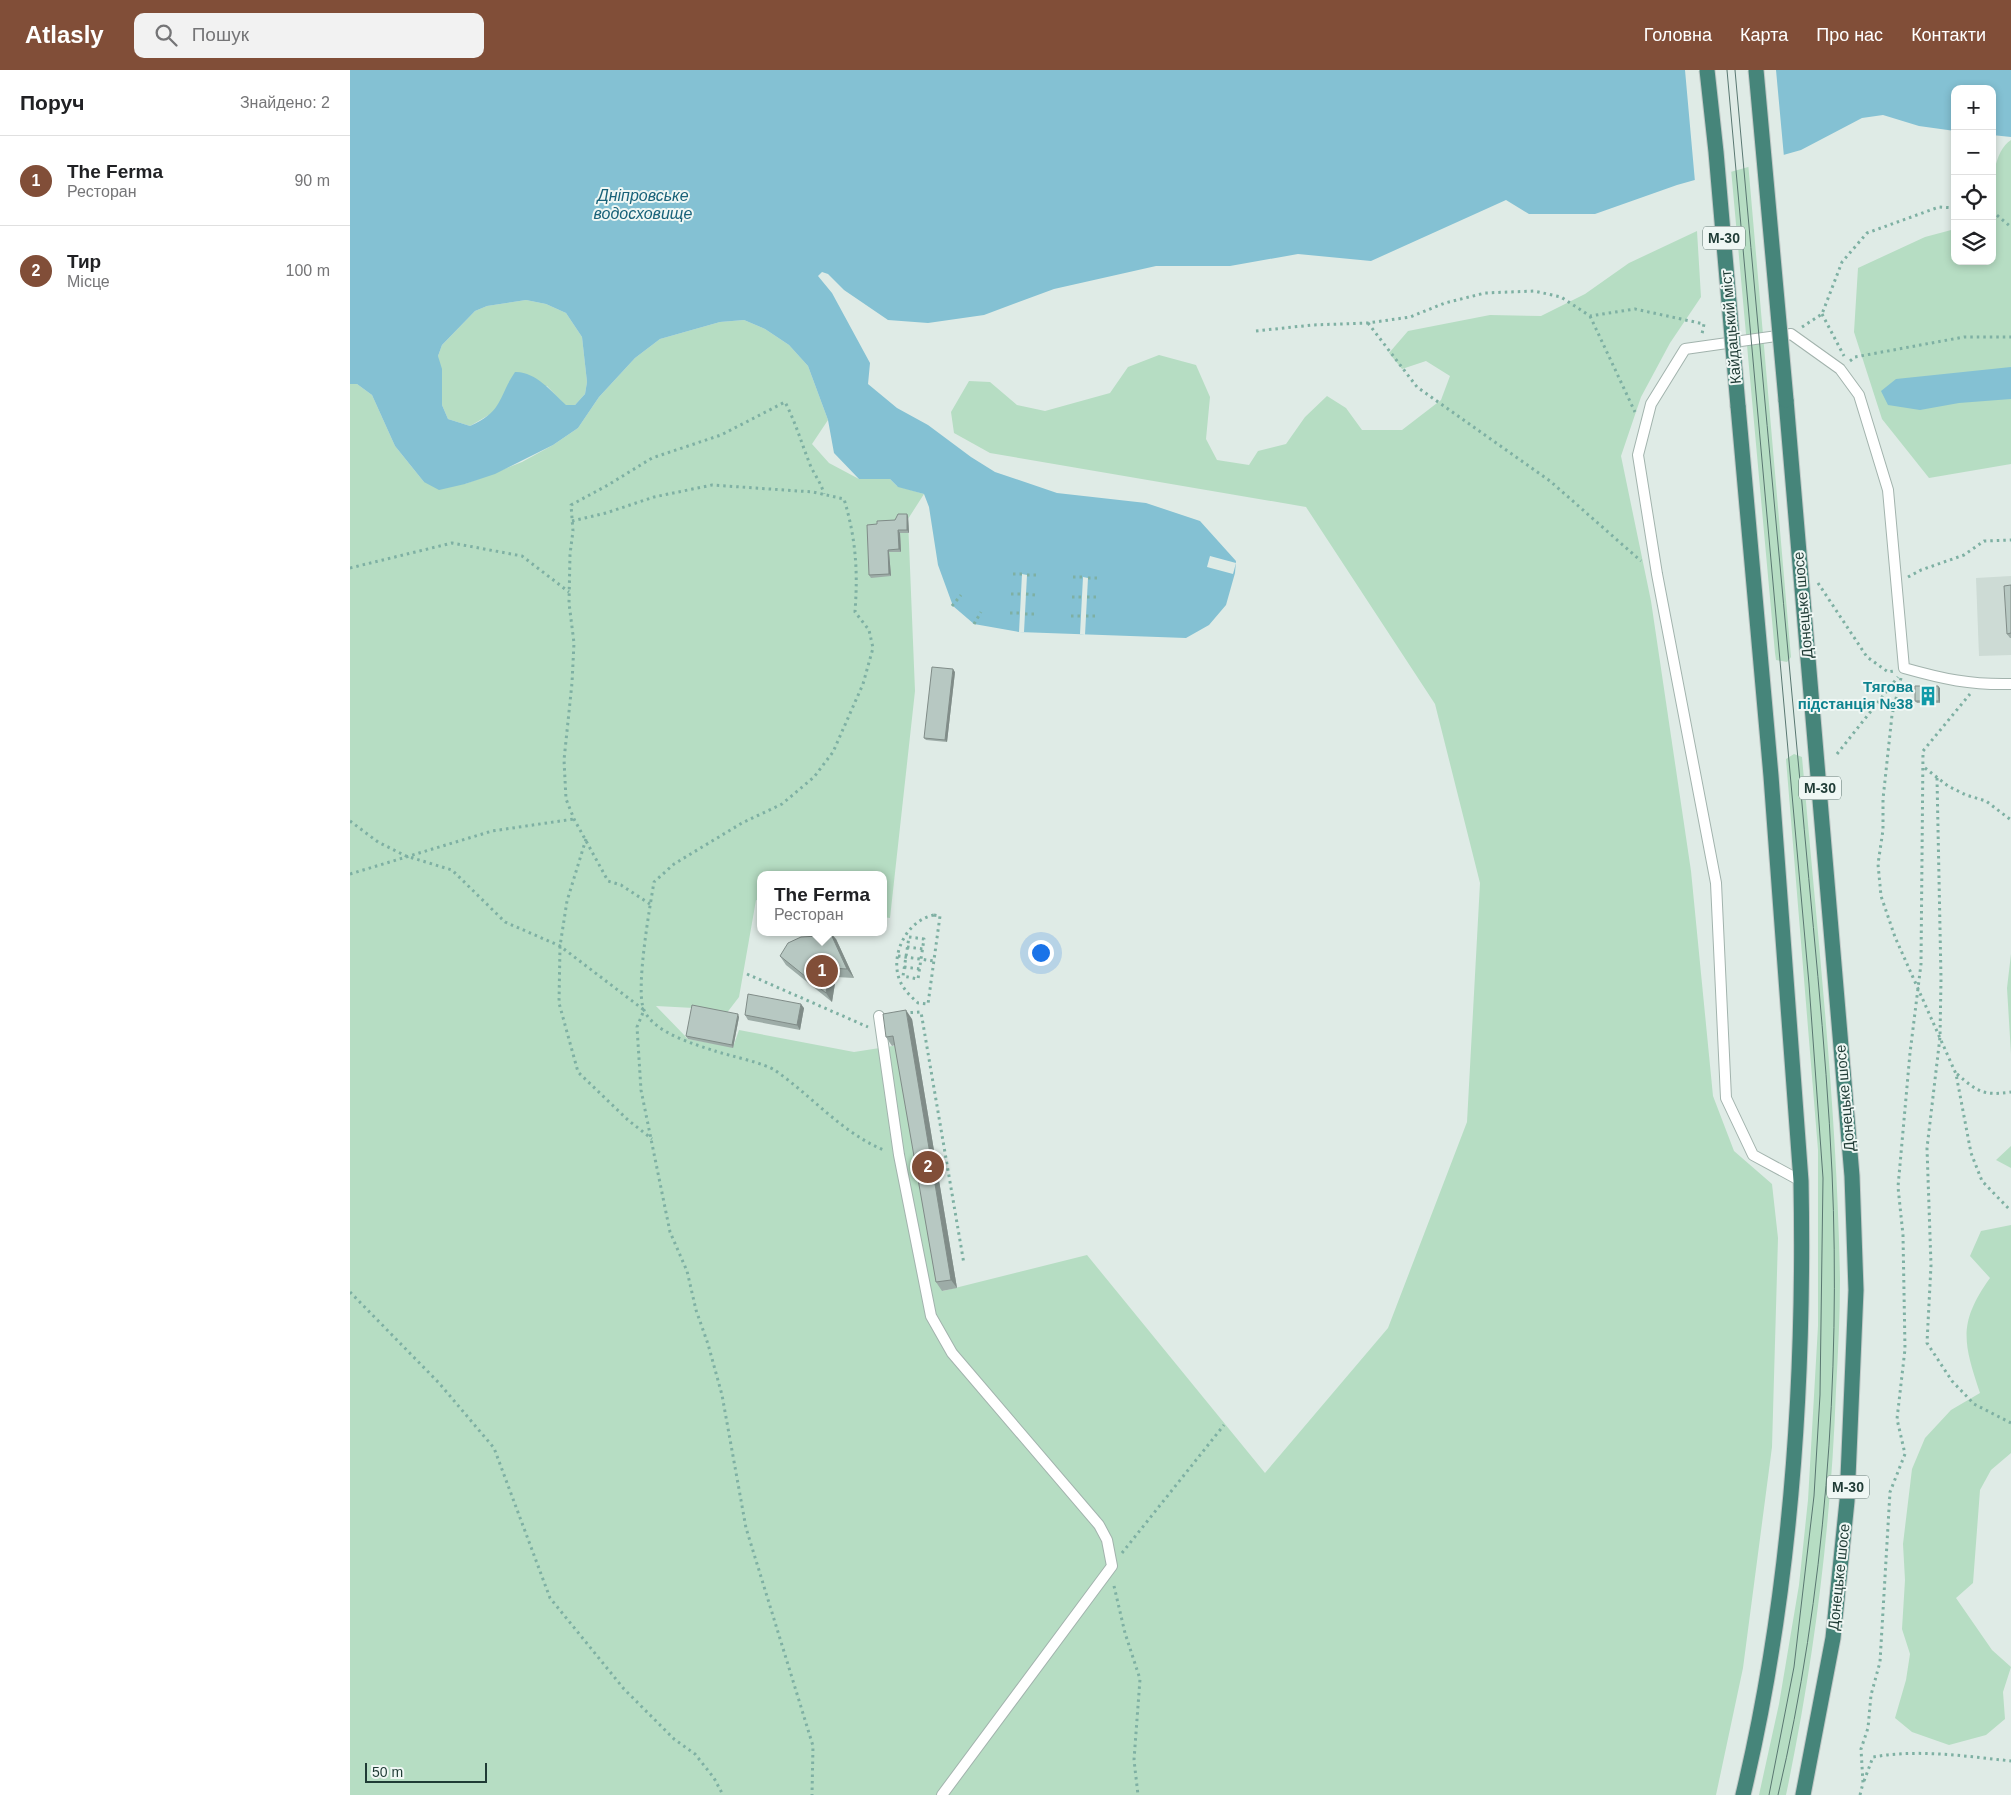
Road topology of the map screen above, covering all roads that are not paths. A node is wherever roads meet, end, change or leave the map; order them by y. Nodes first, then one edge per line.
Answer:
1 (1707, 70) edge
2 (1756, 70) edge
3 (2011, 684) edge
4 (879, 1016) road end
5 (1801, 1181) junction
6 (942, 1795) edge
7 (1744, 1795) edge
8 (1803, 1795) edge

1 - 5 highway, Кайдацький міст / М-30, bridge
2 - 8 highway, Донецьке шосе / М-30, bridge
3 - 5 lane
4 - 6 lane
5 - 7 highway, М-30

